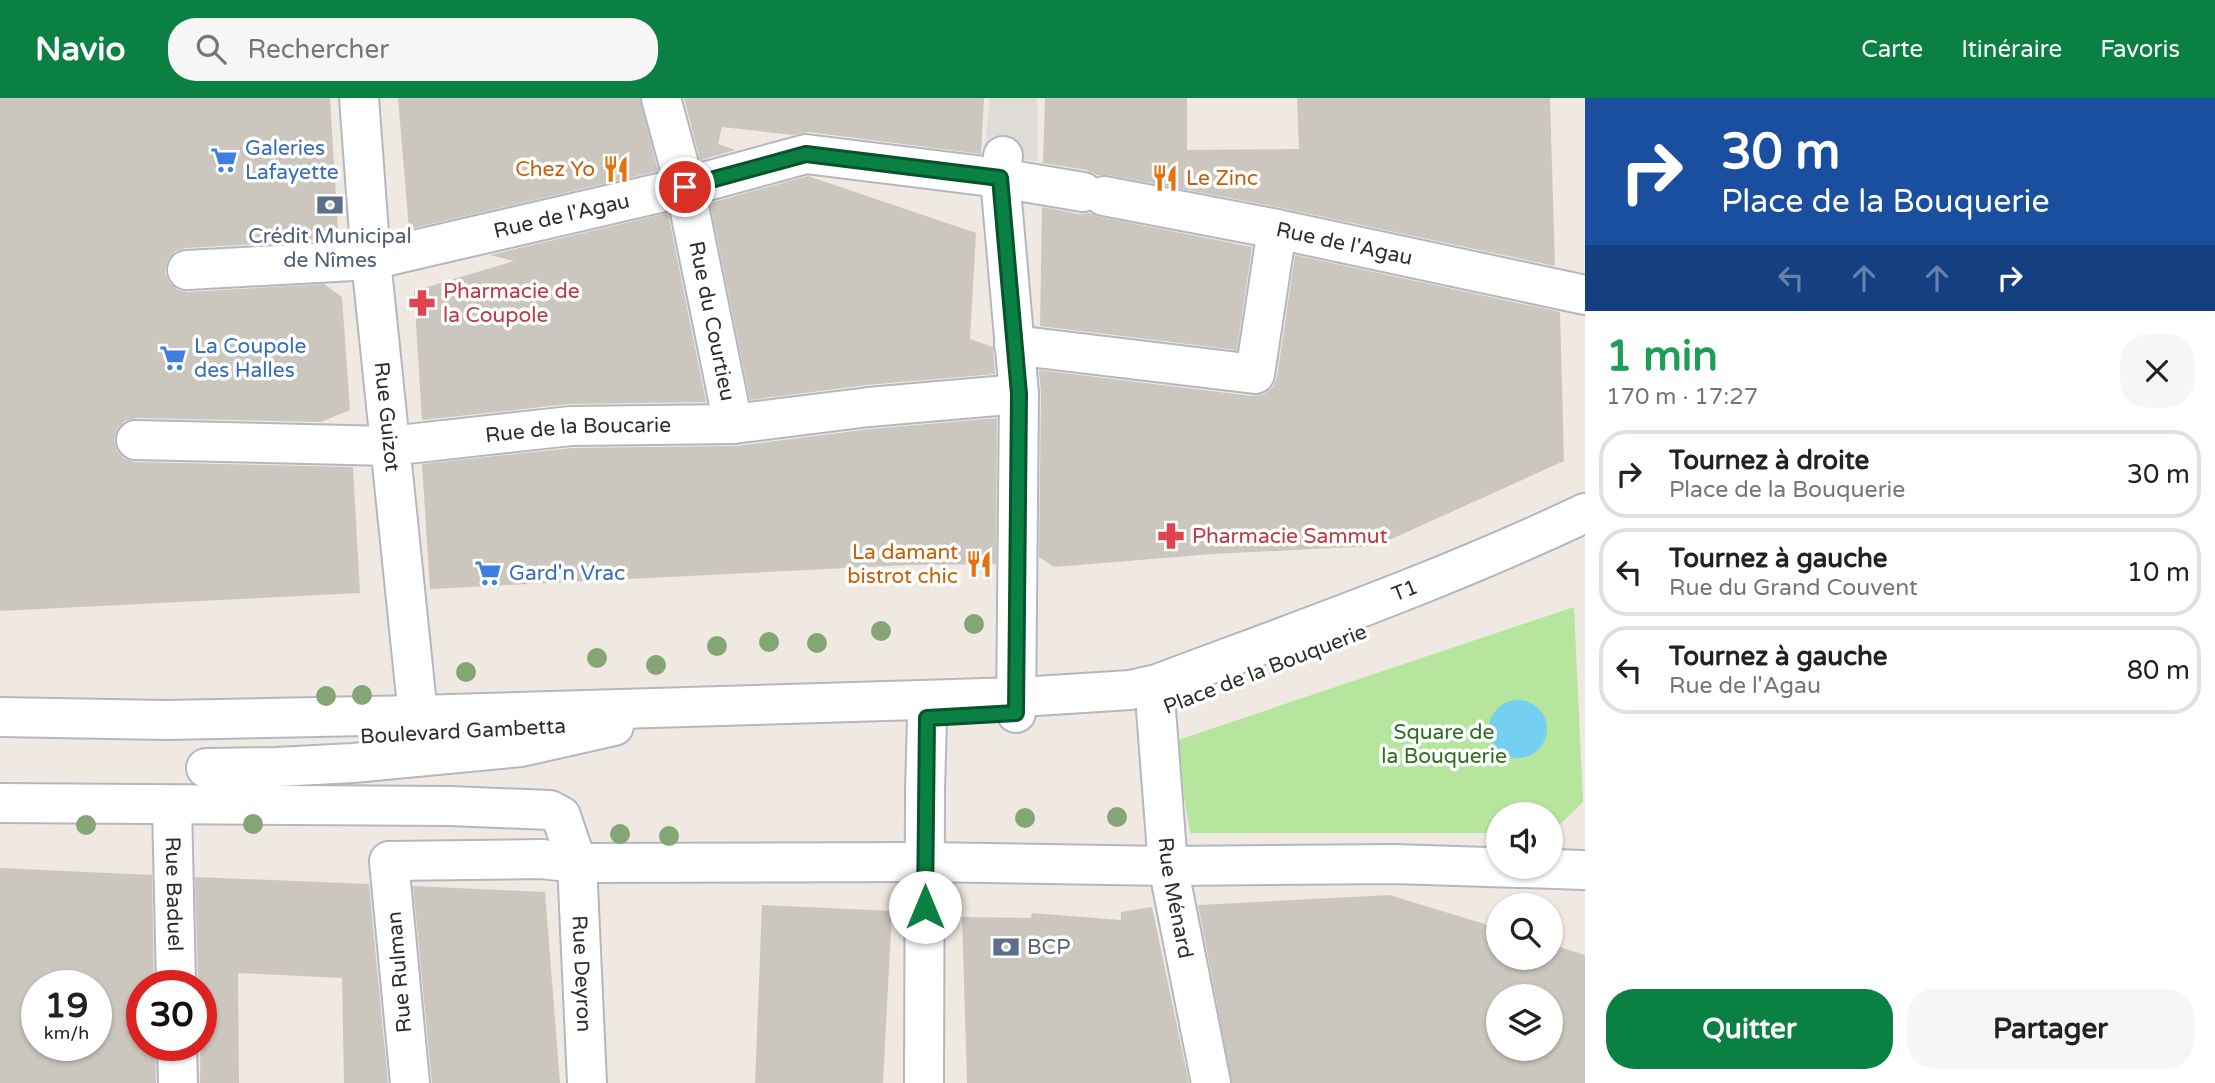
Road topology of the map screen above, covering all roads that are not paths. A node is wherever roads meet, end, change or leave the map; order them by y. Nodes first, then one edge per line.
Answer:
1 (359, 98) edge
2 (661, 98) edge
3 (1002, 167) junction
4 (685, 187) junction
5 (1277, 229) junction
6 (371, 260) junction
7 (187, 271) dead end
8 (1585, 295) edge
9 (1014, 345) junction
10 (1019, 394) junction
11 (733, 424) junction
12 (136, 440) dead end
13 (390, 446) junction
14 (1585, 513) edge
15 (1585, 540) edge
16 (1015, 705) junction
17 (929, 709) junction
18 (1156, 710) junction
19 (0, 717) edge
20 (626, 723) junction
21 (419, 725) junction
22 (0, 737) edge
23 (206, 768) dead end
24 (0, 803) edge
25 (172, 805) junction
26 (925, 862) junction
27 (577, 863) junction
28 (1168, 866) junction
29 (1585, 870) edge
30 (176, 970) edge
31 (177, 1061) edge
32 (178, 1083) edge
33 (410, 1083) edge
34 (587, 1083) edge
35 (924, 1083) edge
36 (1211, 1083) edge

1 - 6 street, Rue Guizot
2 - 4 street, Rue du Courtieu
3 - 4 street, Rue de l'Agau
3 - 5 street, Rue de l'Agau
3 - 9 street
4 - 6 street, Rue de l'Agau
4 - 11 street, Rue du Courtieu
5 - 8 street, Rue de l'Agau
5 - 9 street
6 - 7 street, Rue de l'Agau
6 - 13 street, Rue Guizot
9 - 10 street
10 - 11 street, Rue de la Boucarie
10 - 16 street
11 - 13 street, Rue de la Boucarie
12 - 13 street, Rue de la Boucarie
13 - 21 street, Rue Guizot
14 - 16 street, T1
15 - 18 street, Place de la Bouquerie
16 - 17 street, Place de la Bouquerie
16 - 18 street, Place de la Bouquerie
17 - 20 street, Boulevard Gambetta
17 - 21 street
17 - 26 street
18 - 28 street, Rue Ménard
19 - 21 street
20 - 21 street, Boulevard Gambetta
20 - 23 street
21 - 22 street, Boulevard Gambetta
24 - 25 street
25 - 27 street
25 - 30 street, Rue Baduel
26 - 27 street
26 - 28 street
26 - 35 street
27 - 33 street, Rue Rulman
27 - 34 street, Rue Deyron
28 - 29 street
28 - 36 street, Rue Ménard
31 - 32 street

